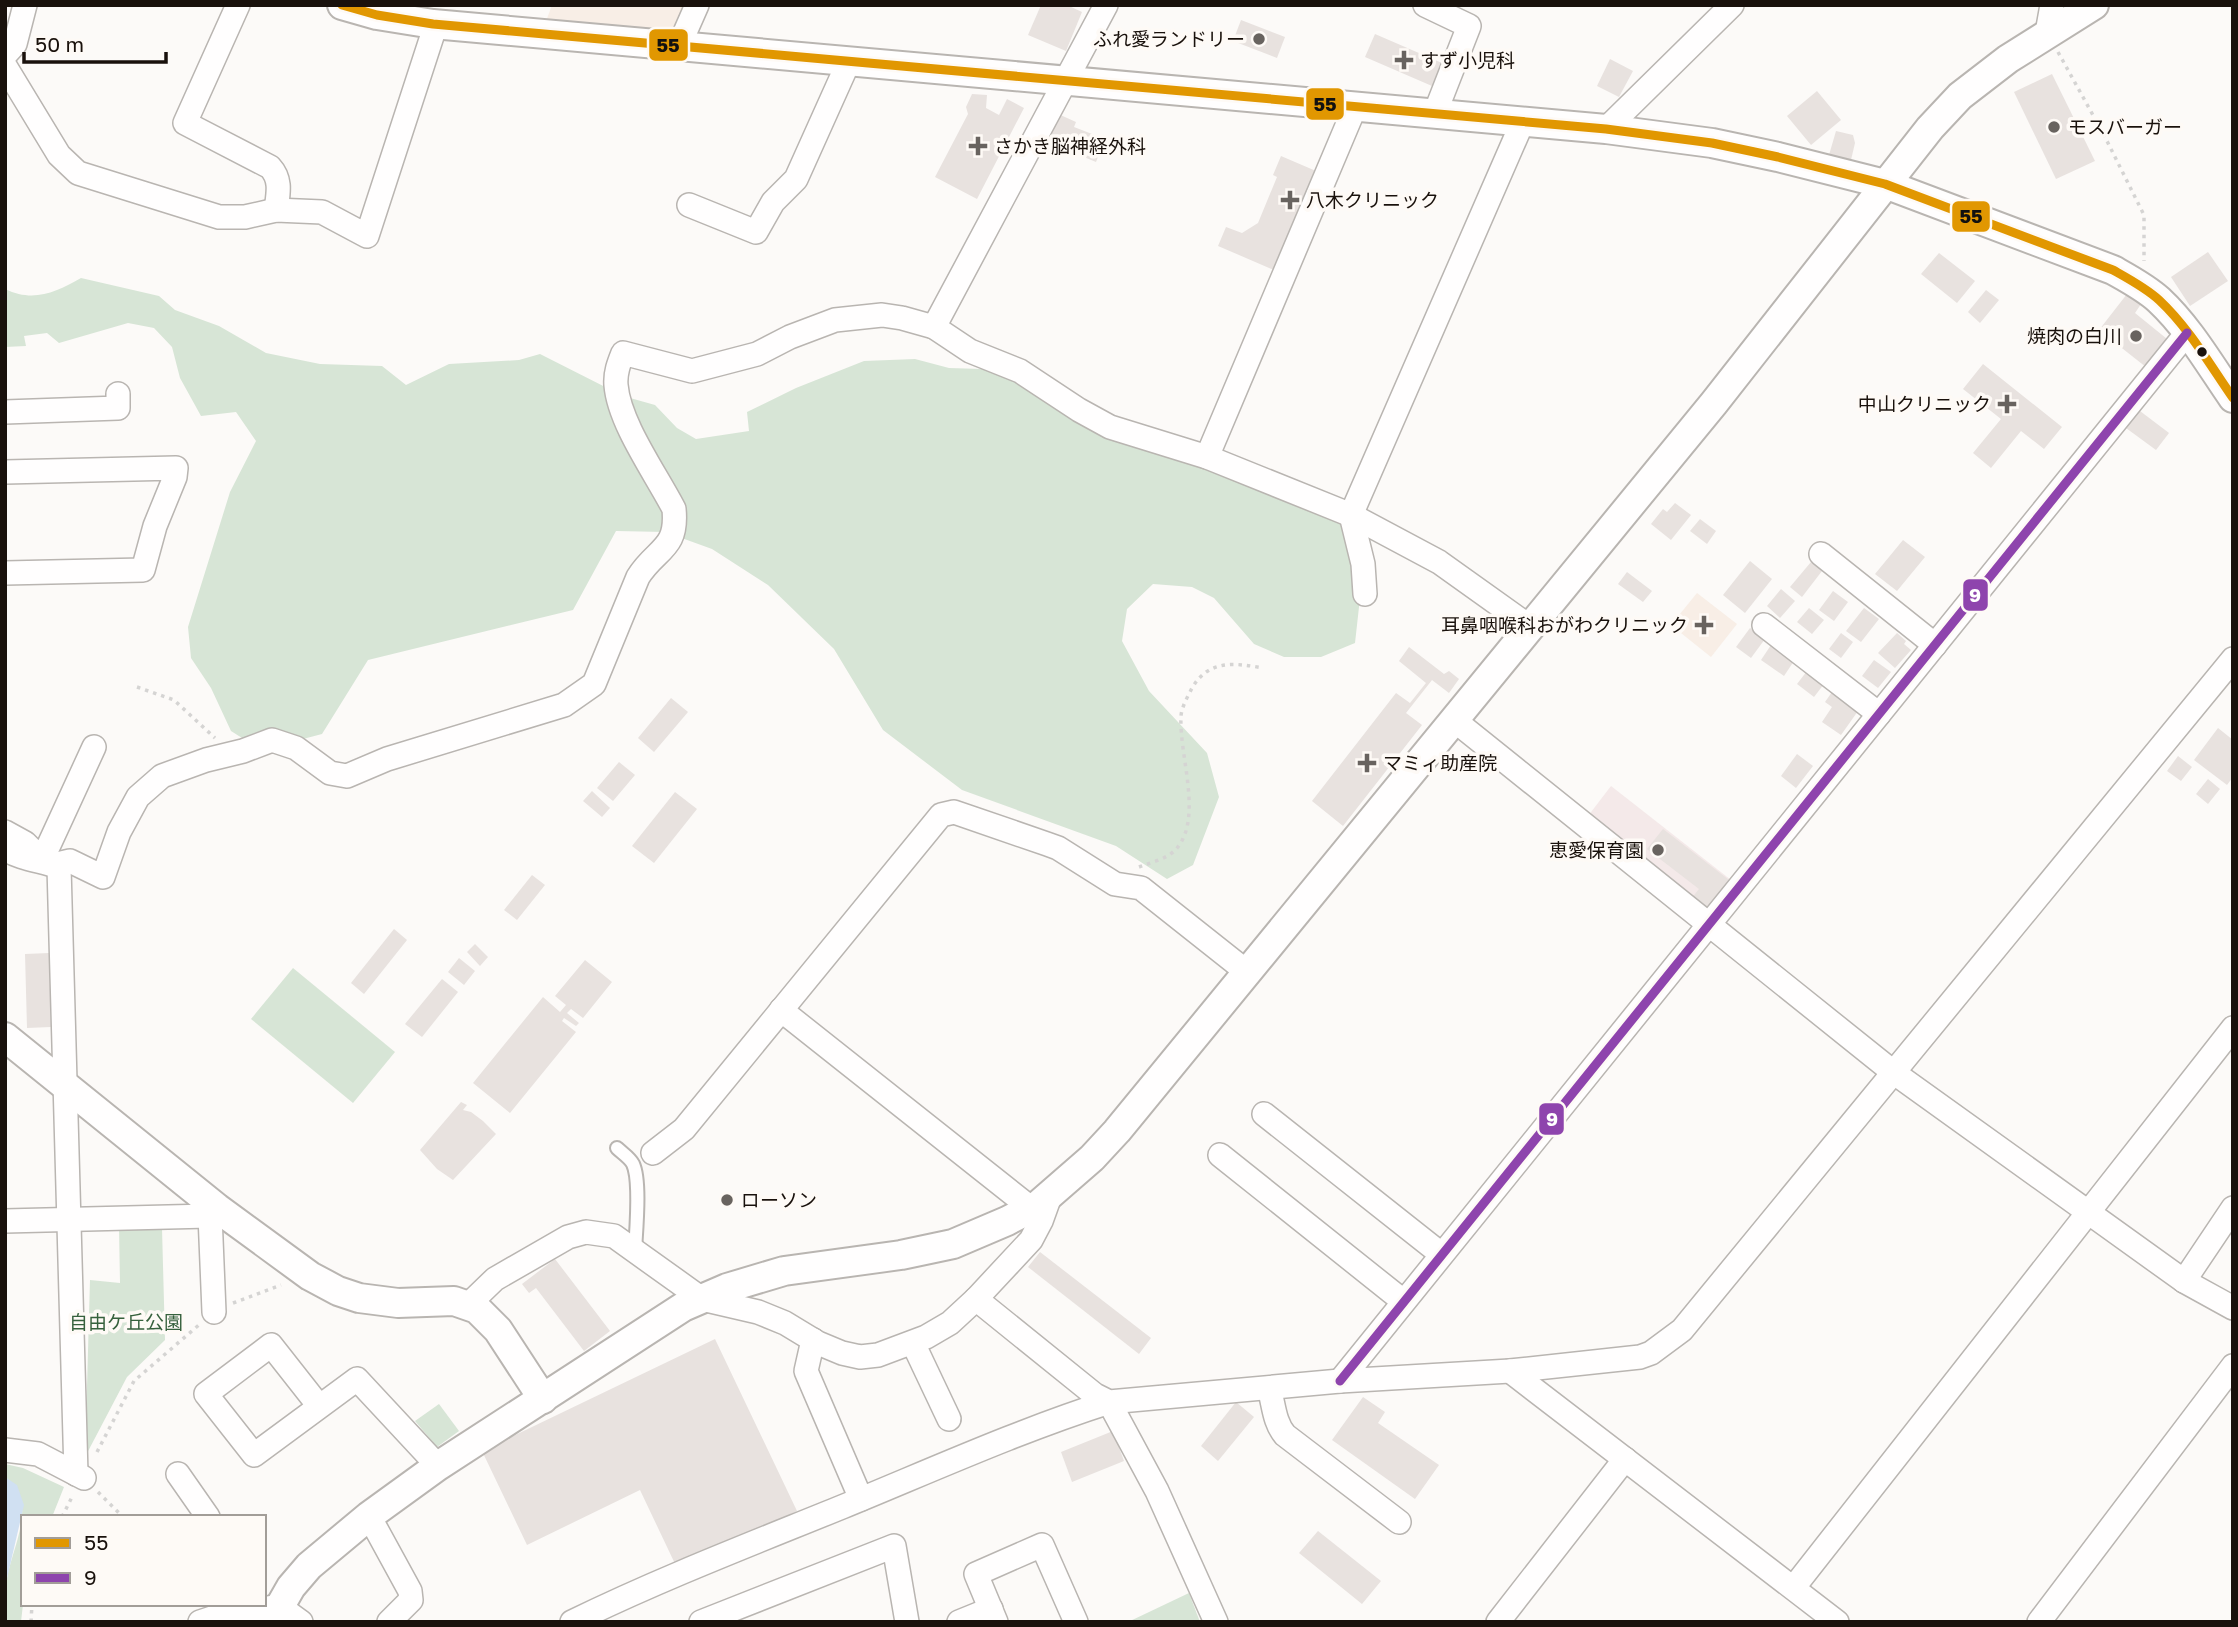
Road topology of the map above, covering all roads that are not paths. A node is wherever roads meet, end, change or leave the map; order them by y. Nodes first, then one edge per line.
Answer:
1 (25, 5) edge
2 (239, 5) edge
3 (342, 5) edge
4 (697, 5) edge
5 (1106, 5) edge
6 (1424, 5) edge
7 (1732, 5) edge
8 (2052, 5) edge
9 (2094, 5) edge
10 (436, 24) junction
11 (2048, 33) junction
12 (679, 46) junction
13 (5, 55) edge
14 (849, 61) junction
15 (5, 66) edge
16 (1067, 80) junction
17 (1355, 107) junction
18 (1435, 113) junction
19 (1522, 121) junction
20 (1606, 129) junction
21 (1885, 184) junction
22 (689, 205) dead end
23 (276, 210) junction
24 (934, 327) junction
25 (2188, 333) junction
26 (118, 394) dead end
27 (2233, 398) edge
28 (5, 412) edge
29 (1207, 457) junction
30 (5, 472) edge
31 (1351, 515) junction
32 (1821, 554) dead end
33 (5, 573) edge
34 (1365, 594) dead end
35 (1764, 625) dead end
36 (1530, 627) junction
37 (1935, 645) junction
38 (2233, 659) edge
39 (1879, 714) junction
40 (1454, 720) junction
41 (94, 747) dead end
42 (5, 832) edge
43 (5, 849) edge
44 (48, 862) junction
45 (1709, 925) junction
46 (1247, 972) junction
47 (781, 1010) junction
48 (2233, 1028) edge
49 (5, 1037) edge
50 (1893, 1072) junction
51 (66, 1087) junction
52 (1264, 1114) dead end
53 (617, 1148) dead end
54 (653, 1153) dead end
55 (1220, 1155) dead end
56 (1041, 1202) junction
57 (2233, 1208) edge
58 (213, 1212) junction
59 (2088, 1213) junction
60 (71, 1219) junction
61 (5, 1221) edge
62 (635, 1251) junction
63 (1441, 1254) junction
64 (2184, 1281) junction
65 (702, 1299) junction
66 (976, 1299) junction
67 (1403, 1301) junction
68 (467, 1306) junction
69 (2233, 1308) edge
70 (215, 1312) road end
71 (813, 1340) junction
72 (913, 1343) junction
73 (2233, 1366) edge
74 (1510, 1371) junction
75 (1340, 1381) junction
76 (1269, 1388) junction
77 (543, 1399) junction
78 (1109, 1402) junction
79 (319, 1406) junction
80 (949, 1419) dead end
81 (5, 1450) edge
82 (1625, 1459) junction
83 (438, 1466) junction
84 (178, 1474) dead end
85 (861, 1499) junction
86 (207, 1515) edge
87 (369, 1516) junction
88 (1399, 1522) dead end
89 (1794, 1587) junction
90 (210, 1614) edge
91 (993, 1615) edge
92 (284, 1617) edge
93 (389, 1622) edge
94 (572, 1622) edge
95 (701, 1622) edge
96 (907, 1622) edge
97 (959, 1622) edge
98 (1076, 1622) edge
99 (1216, 1622) edge
100 (1498, 1622) edge
101 (1837, 1622) edge
102 (2039, 1622) edge

1 - 13 street
2 - 23 street
3 - 10 street
4 - 12 street
5 - 16 street
6 - 18 street
7 - 20 street
8 - 11 street
9 - 11 street
10 - 12 street
10 - 23 street
11 - 21 street
12 - 14 street
14 - 16 street
14 - 22 street
15 - 23 street
16 - 17 street
16 - 24 street
17 - 18 street
17 - 29 street
18 - 19 street
19 - 20 street
19 - 31 street
20 - 21 street
21 - 25 street
21 - 36 street
24 - 29 street
24 - 44 street
25 - 27 street
25 - 37 street
26 - 28 street
29 - 31 street
30 - 33 street
31 - 34 street
31 - 36 street
32 - 37 street
35 - 39 street
36 - 40 street
37 - 39 street
38 - 50 street
39 - 45 street
40 - 45 street
40 - 46 street
41 - 44 street
42 - 44 street
43 - 44 street
44 - 51 street
45 - 50 street
45 - 63 street
46 - 47 street
46 - 56 street
47 - 54 street
47 - 56 street
48 - 59 street
49 - 51 street
50 - 59 street
50 - 74 street
51 - 58 street
51 - 60 street
52 - 63 street
53 - 62 lane
55 - 67 street
56 - 65 street
56 - 66 street
57 - 64 street
58 - 60 street
58 - 68 street
58 - 70 street
59 - 64 street
59 - 89 street
60 - 61 street
60 - 81 street
62 - 65 street
62 - 68 street
63 - 67 street
64 - 69 street
65 - 71 street
65 - 77 street
66 - 72 street
66 - 78 street
67 - 75 street
68 - 77 street
71 - 72 street
71 - 85 street
72 - 80 street
73 - 102 street
74 - 75 street
74 - 82 street
75 - 76 street
76 - 78 street
76 - 88 street
77 - 83 street
78 - 85 street
78 - 99 street
79 - 79 street
79 - 83 street
82 - 89 street
82 - 100 street
83 - 87 street
84 - 86 street
85 - 94 street
87 - 92 street
87 - 93 street
89 - 101 street
90 - 92 street
91 - 97 street
91 - 98 street
95 - 96 street

